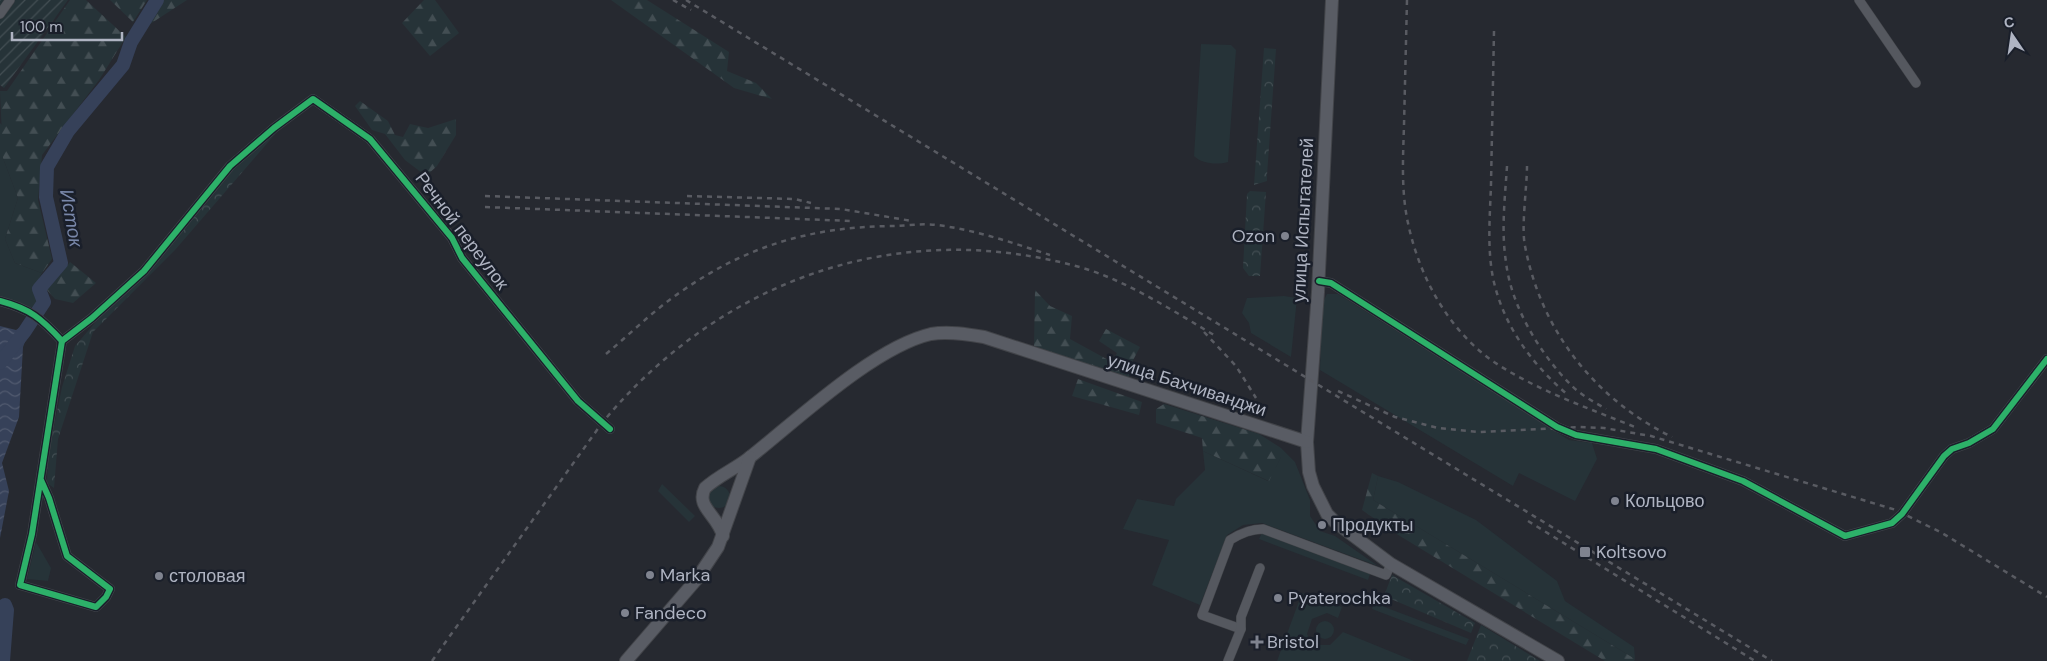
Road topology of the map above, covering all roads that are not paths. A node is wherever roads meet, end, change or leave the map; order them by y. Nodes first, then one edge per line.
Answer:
1 (10, 0) edge
2 (1332, 0) edge
3 (1859, 0) edge
4 (0, 14) edge
5 (1916, 82) dead end
6 (1319, 281) junction
7 (0, 301) edge
8 (62, 341) junction
9 (2047, 359) edge
10 (610, 429) dead end
11 (1307, 442) junction
12 (750, 457) junction
13 (40, 480) junction
14 (716, 481) junction
15 (732, 504) junction
16 (714, 516) junction
17 (723, 536) junction
18 (1391, 564) junction
19 (1260, 568) dead end
20 (1241, 629) junction
21 (626, 661) edge
22 (1228, 661) edge
23 (1558, 661) edge

1 - 4 street
2 - 6 main road, улица Испытателей
3 - 5 street
6 - 9 street
6 - 11 main road, улица Испытателей
7 - 8 street
8 - 10 street, Речной переулок
8 - 13 street
11 - 12 main road, улица Бахчиванджи
11 - 18 main road
12 - 14 main road, улица Бахчиванджи
12 - 15 main road
13 - 13 street
14 - 15 main road
14 - 16 main road, улица Бахчиванджи
15 - 16 main road
15 - 17 main road
16 - 17 main road, улица Бахчиванджи
17 - 21 main road
18 - 20 street
18 - 23 main road
19 - 20 street
20 - 22 street

